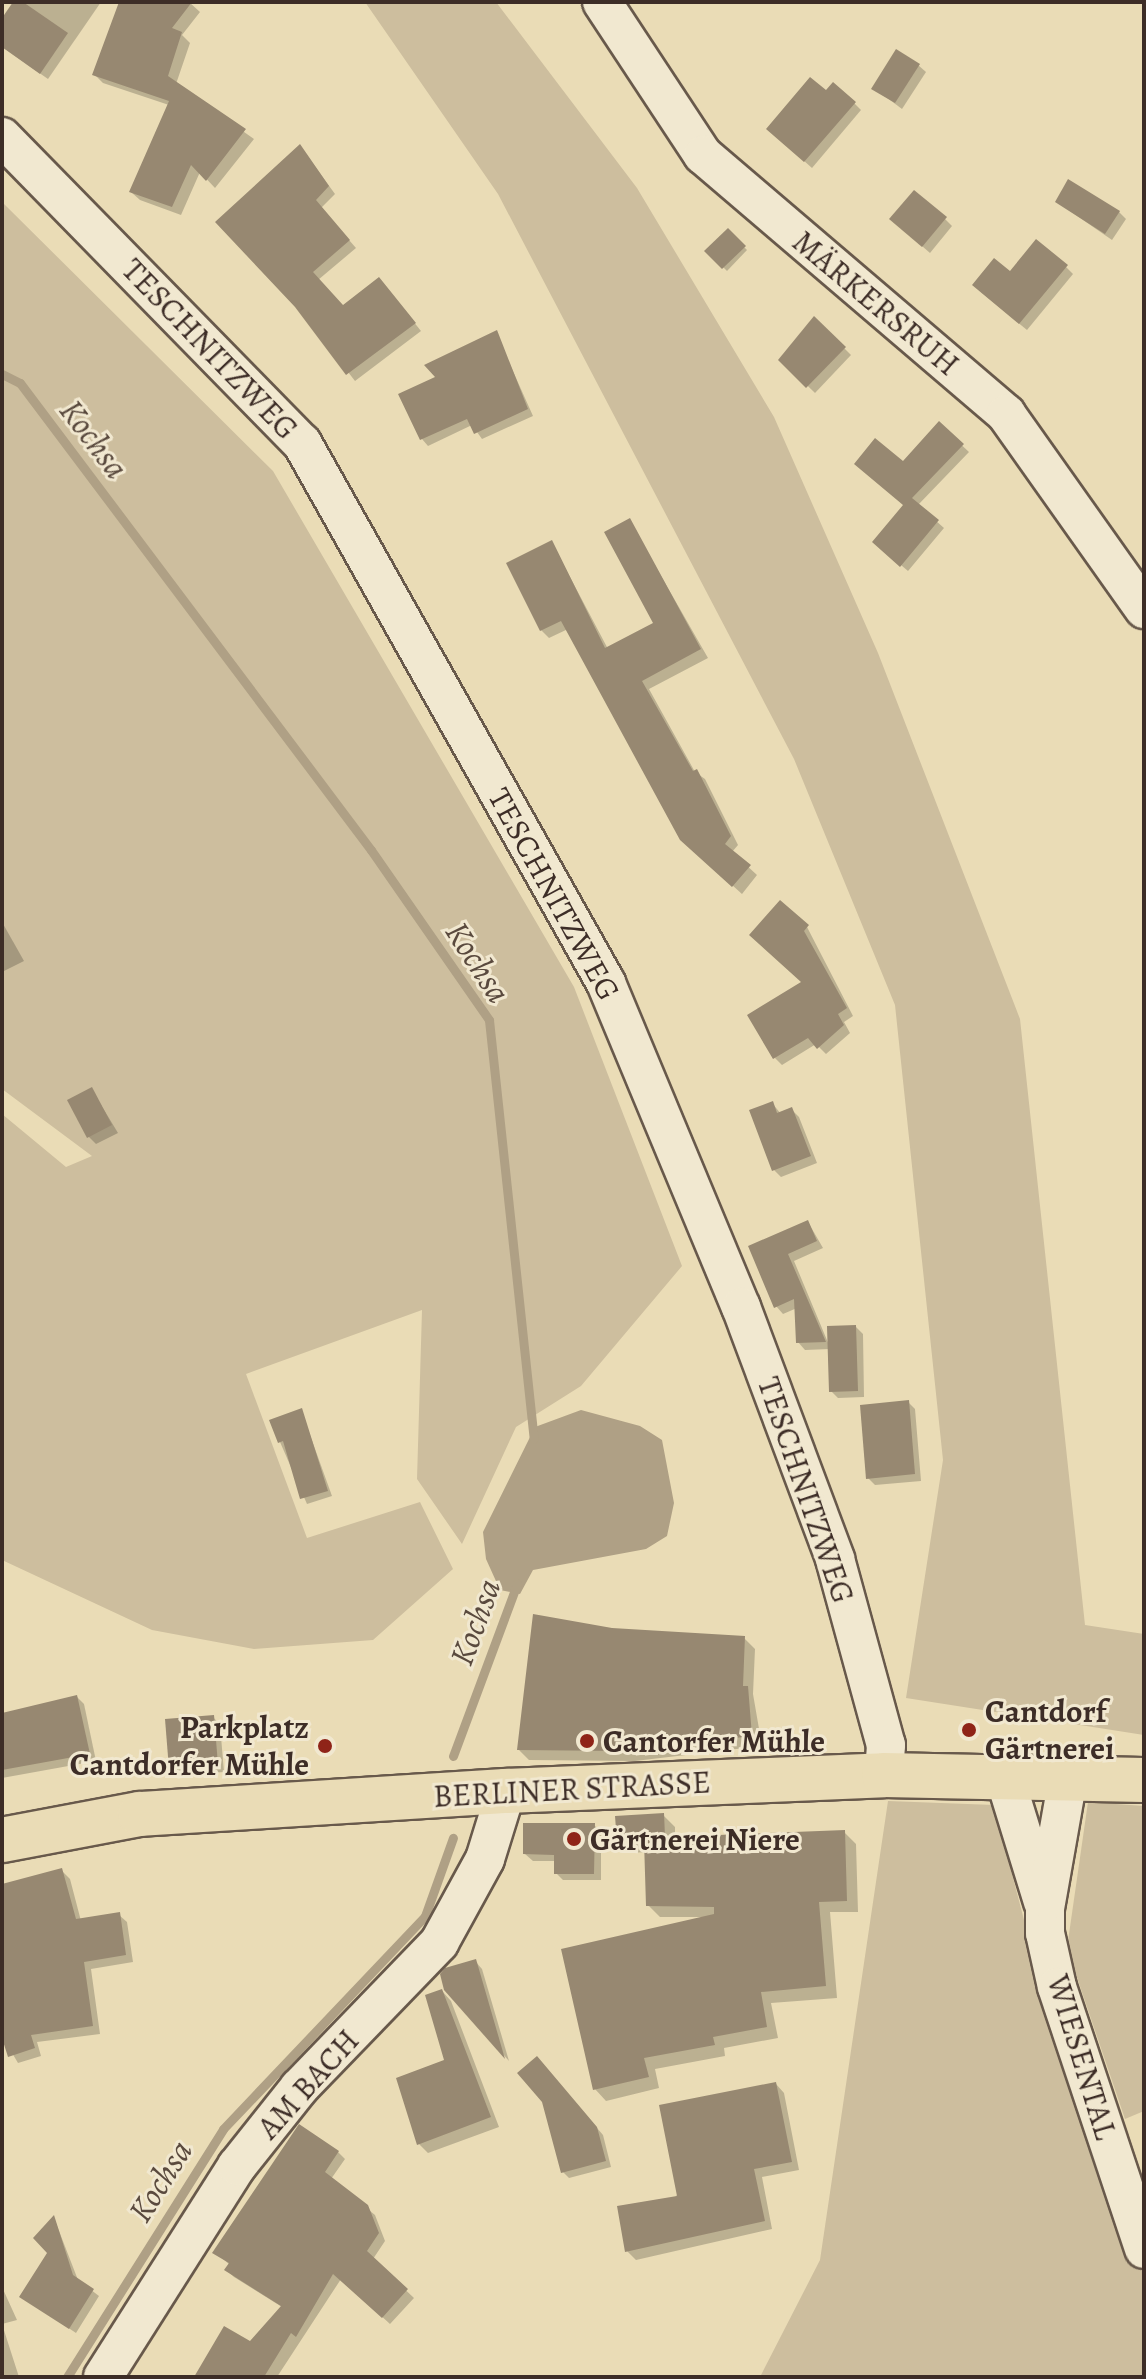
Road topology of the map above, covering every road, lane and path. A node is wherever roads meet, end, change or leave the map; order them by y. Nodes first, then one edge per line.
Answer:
1 (602, 2) edge
2 (2, 137) edge
3 (1144, 609) edge
4 (884, 1775) junction
5 (1004, 1775) junction
6 (1068, 1778) junction
7 (1144, 1780) edge
8 (506, 1791) junction
9 (2, 1840) edge
10 (1045, 1908) junction
11 (1144, 2249) edge
12 (103, 2377) edge

1 - 3 street, MÄRKERSRUH
2 - 4 street, TESCHNITZWEG
4 - 5 main road, BERLINER STRASSE
4 - 8 main road, BERLINER STRASSE
5 - 6 main road, BERLINER STRASSE
5 - 10 street, WIESENTAL
6 - 7 main road, BERLINER STRASSE
6 - 10 street, WIESENTAL
8 - 9 main road, BERLINER STRASSE
8 - 12 street, AM BACH
10 - 11 street, WIESENTAL

